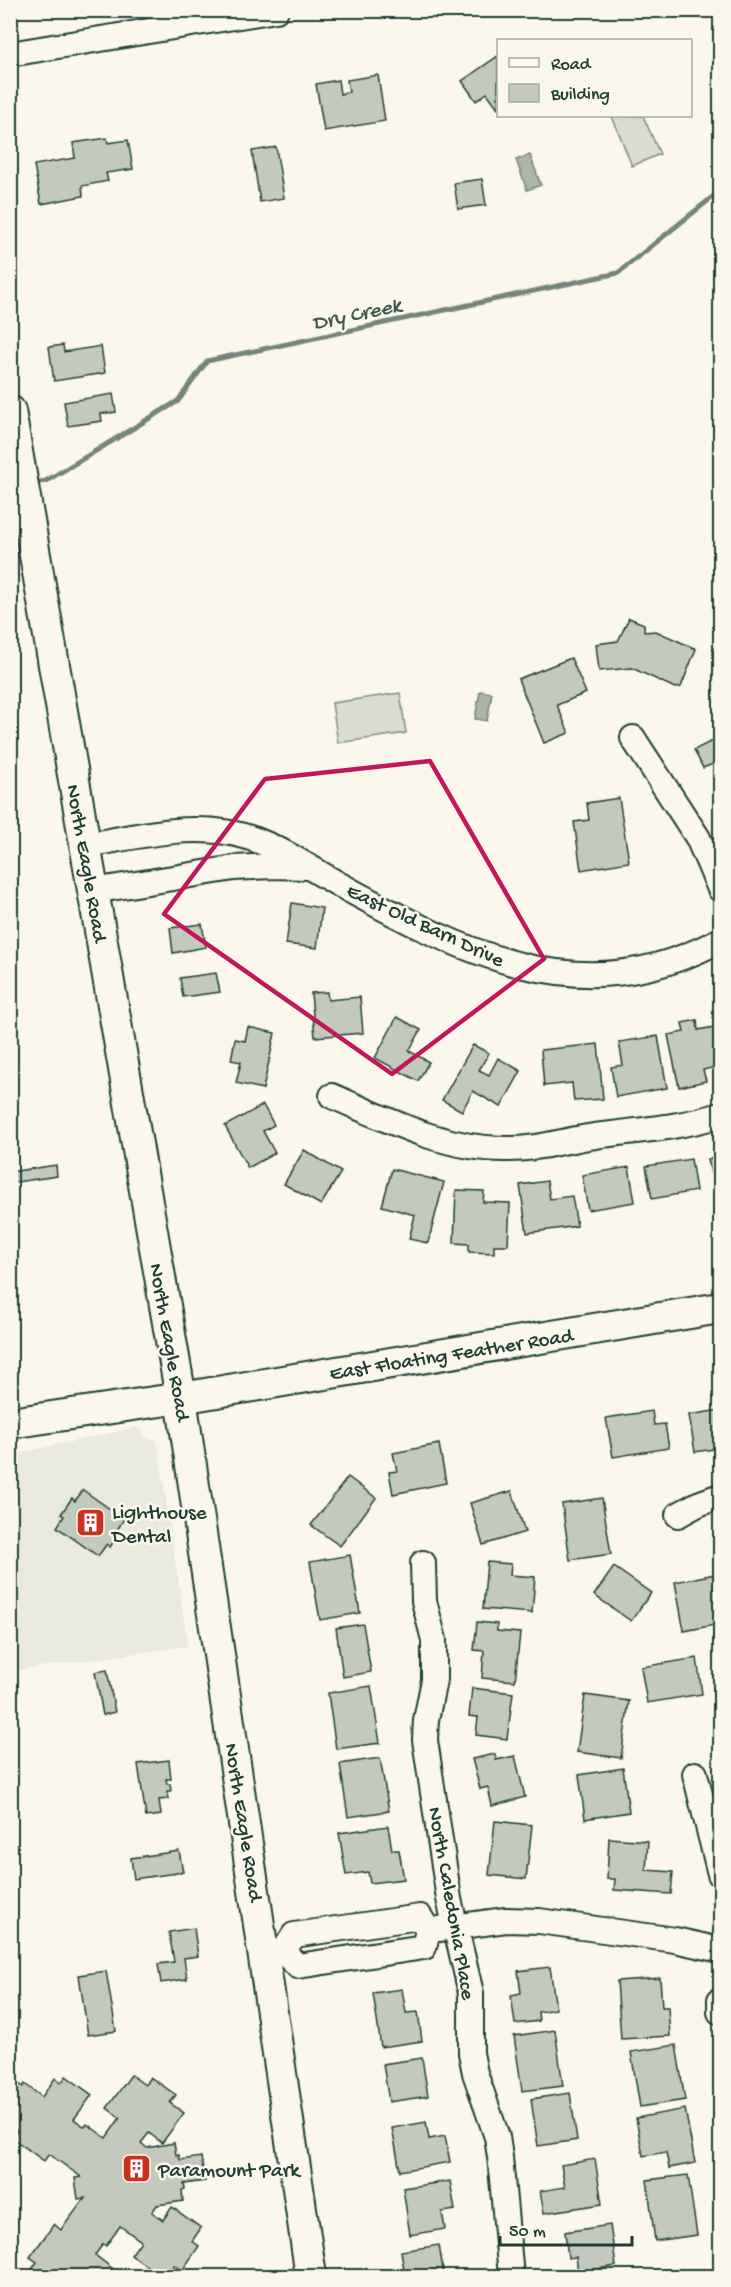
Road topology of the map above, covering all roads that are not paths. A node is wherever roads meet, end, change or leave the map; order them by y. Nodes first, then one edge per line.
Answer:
1 (276, 10) edge
2 (10, 54) edge
3 (10, 411) edge
4 (633, 738) dead end
5 (85, 845) junction
6 (309, 868) junction
7 (720, 889) edge
8 (93, 891) junction
9 (720, 940) edge
10 (332, 1096) dead end
11 (720, 1115) edge
12 (720, 1308) edge
13 (181, 1398) junction
14 (10, 1423) edge
15 (720, 1496) edge
16 (678, 1515) dead end
17 (423, 1563) dead end
18 (695, 1774) dead end
19 (720, 1874) edge
20 (455, 1926) junction
21 (720, 1950) edge
22 (274, 1953) junction
23 (720, 2000) edge
24 (720, 2012) edge
25 (311, 2277) edge
26 (511, 2277) edge

1 - 2 street
3 - 5 main road, North Eagle Road
4 - 7 street
5 - 6 street, East Old Barn Drive
5 - 8 main road, North Eagle Road
6 - 8 street, East Old Barn Drive
6 - 9 street, East Old Barn Drive
8 - 13 main road, North Eagle Road
10 - 11 street
12 - 13 main road, East Floating Feather Road
13 - 14 main road, East Floating Feather Road
13 - 22 main road, North Eagle Road
15 - 16 street
17 - 20 street, North Caledonia Place
18 - 19 street
20 - 21 street
20 - 22 street
20 - 26 street, North Caledonia Place
22 - 25 main road, North Eagle Road
23 - 24 street

